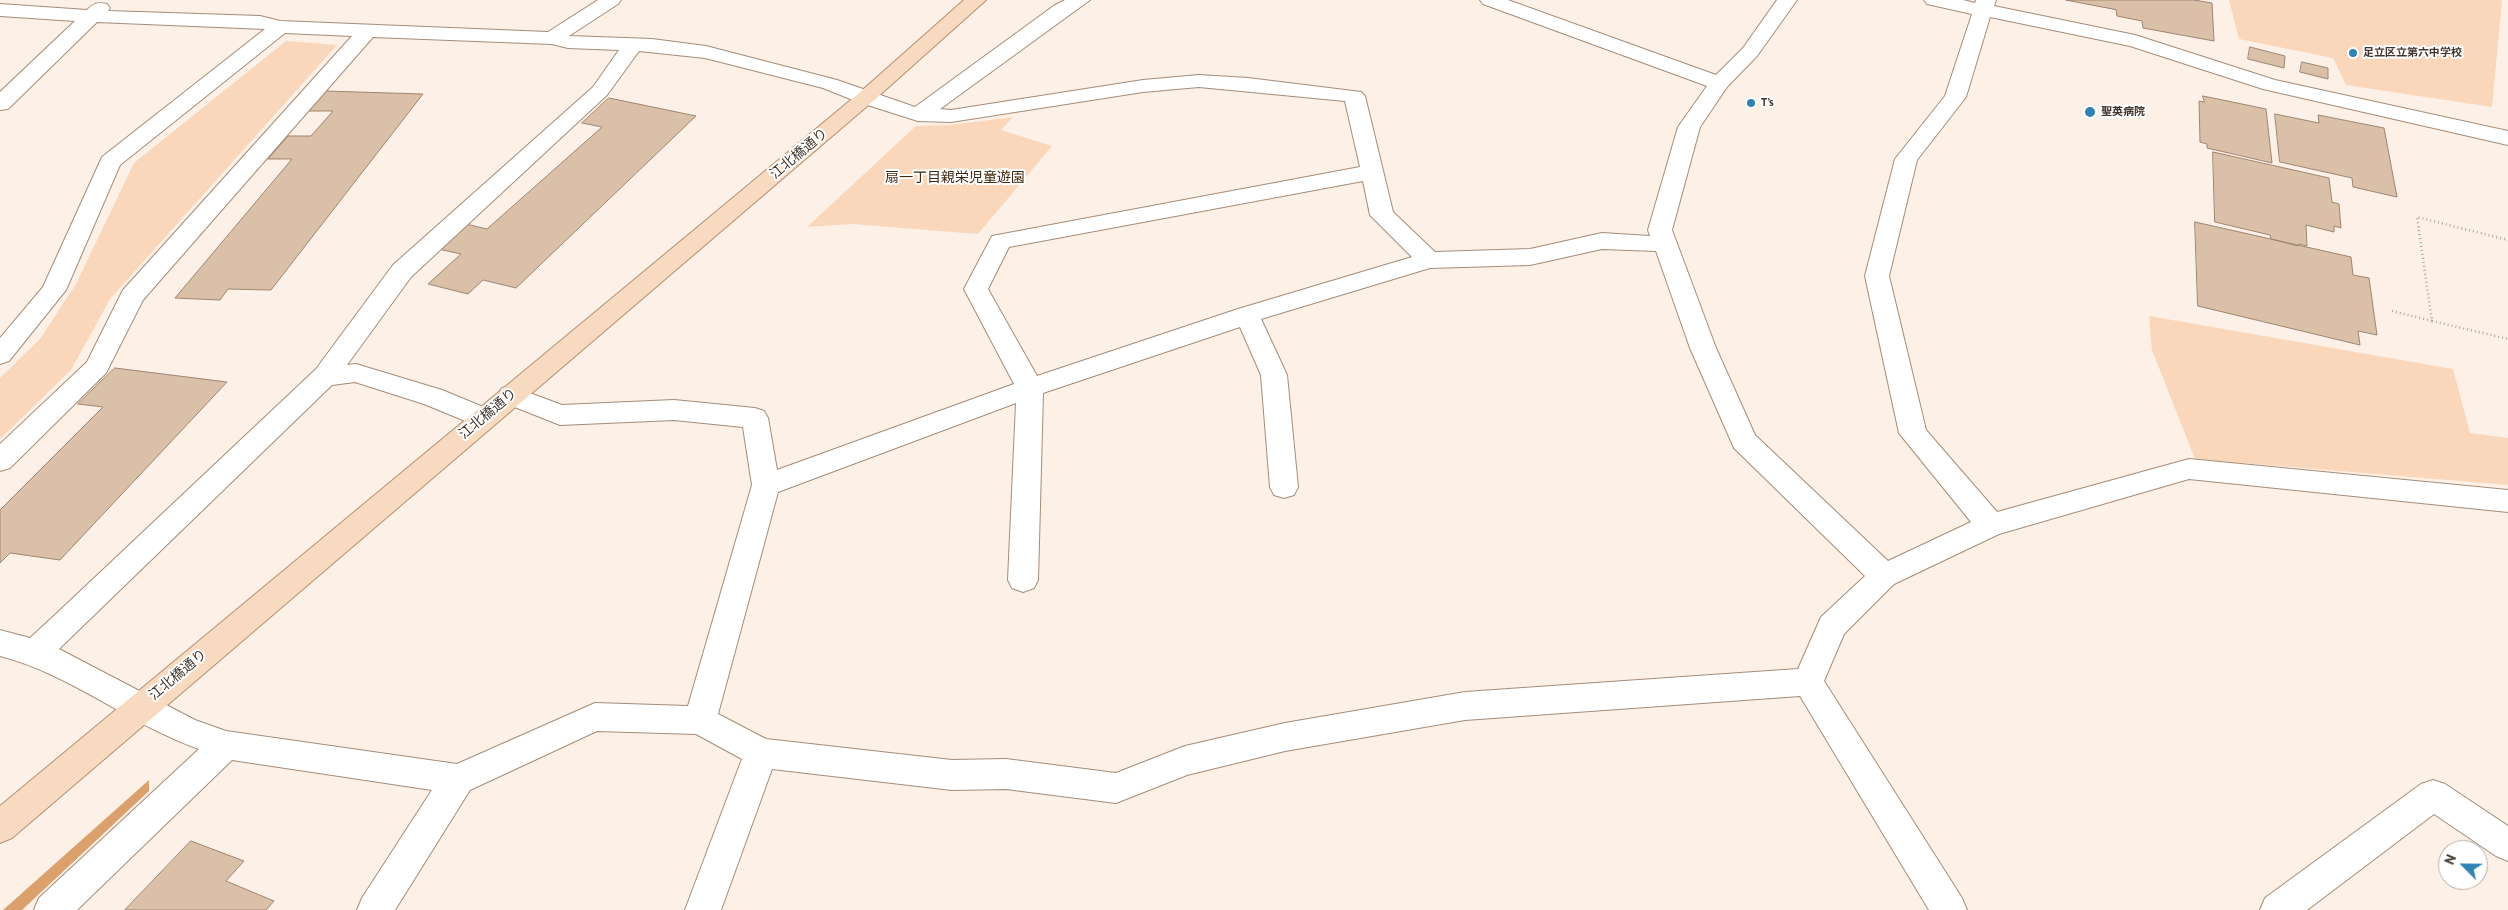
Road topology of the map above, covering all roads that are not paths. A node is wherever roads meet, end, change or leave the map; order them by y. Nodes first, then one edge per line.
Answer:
1 (108, 0) edge
2 (611, 0) edge
3 (976, 0) edge
4 (1080, 0) edge
5 (1490, 0) edge
6 (1787, 0) edge
7 (1934, 0) edge
8 (1985, 5) edge
9 (0, 10) edge
10 (92, 16) junction
11 (280, 27) junction
12 (368, 30) junction
13 (552, 38) junction
14 (633, 45) junction
15 (1719, 83) junction
16 (865, 98) junction
17 (0, 104) edge
18 (918, 115) junction
19 (2508, 138) edge
20 (1372, 172) junction
21 (1664, 244) junction
22 (1429, 260) junction
23 (1247, 316) junction
24 (0, 354) edge
25 (325, 376) junction
26 (1030, 388) junction
27 (511, 395) junction
28 (484, 418) junction
29 (0, 461) edge
30 (766, 485) junction
31 (1284, 487) dead end
32 (2508, 500) edge
33 (1991, 526) junction
34 (1884, 576) junction
35 (1023, 580) dead end
36 (0, 643) edge
37 (34, 652) junction
38 (1808, 682) junction
39 (139, 708) junction
40 (700, 720) junction
41 (226, 745) junction
42 (761, 753) junction
43 (458, 779) junction
44 (0, 827) edge
45 (2508, 846) edge
46 (52, 910) edge
47 (375, 910) edge
48 (703, 910) edge
49 (1949, 910) edge
50 (2278, 910) edge

1 - 10 street
2 - 13 street
3 - 16 main road, 江北橋通り
4 - 18 street
5 - 15 street
6 - 15 street
7 - 8 street
8 - 19 street
8 - 33 street
9 - 10 street
10 - 11 street
10 - 17 street
11 - 12 street
11 - 24 street
12 - 13 street
12 - 29 street
13 - 14 street
14 - 16 street
14 - 25 street
15 - 21 street
16 - 18 street
16 - 27 main road, 江北橋通り
18 - 20 street
20 - 22 street
20 - 26 street
21 - 22 street
21 - 34 street
22 - 23 street
23 - 26 street
23 - 31 street
25 - 28 street
25 - 37 street
26 - 30 street
26 - 35 street
27 - 28 main road, 江北橋通り
27 - 30 street
28 - 39 main road, 江北橋通り
30 - 40 street
32 - 33 street
33 - 34 street
34 - 38 street
36 - 37 street
37 - 39 street
38 - 42 street
38 - 49 street
39 - 41 street
39 - 44 main road, 江北橋通り
40 - 42 street
40 - 43 street
41 - 43 street
41 - 46 street
42 - 48 street
43 - 47 street
45 - 50 street

